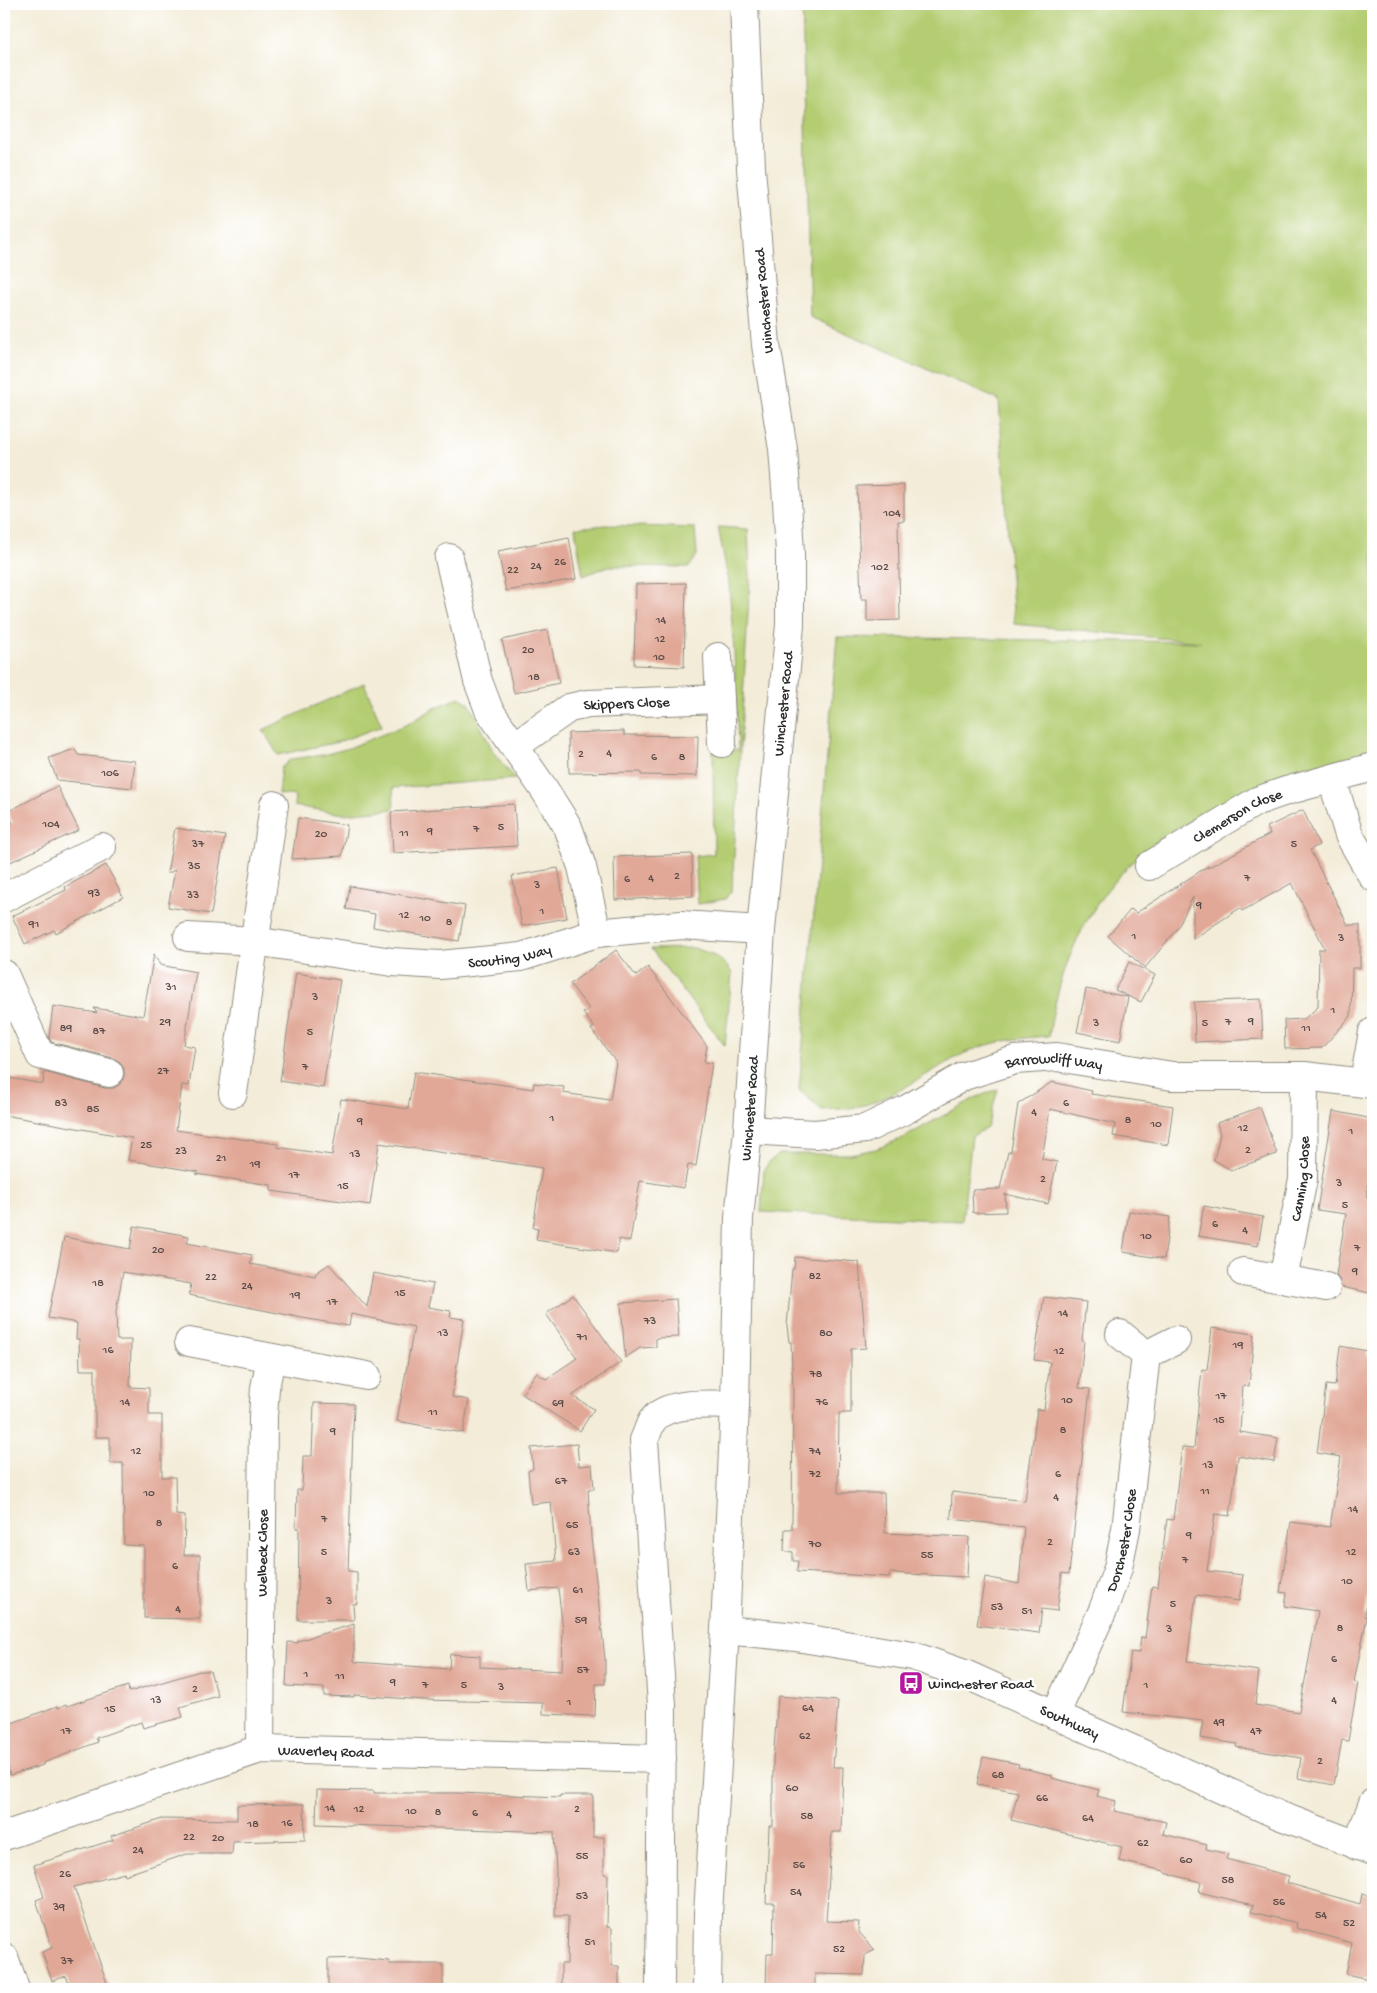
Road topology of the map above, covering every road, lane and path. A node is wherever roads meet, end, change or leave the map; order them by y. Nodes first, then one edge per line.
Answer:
1 (744, 4) edge
2 (449, 558) dead end
3 (718, 657) dead end
4 (720, 699) junction
5 (722, 743) dead end
6 (515, 746) junction
7 (1373, 767) edge
8 (1332, 779) junction
9 (274, 805) dead end
10 (102, 848) dead end
11 (1149, 866) dead end
12 (1373, 877) edge
13 (4, 898) edge
14 (762, 930) junction
15 (597, 933) junction
16 (188, 937) dead end
17 (254, 941) junction
18 (4, 974) edge
19 (1373, 1032) edge
20 (109, 1073) dead end
21 (1304, 1076) junction
22 (1369, 1083) edge
23 (233, 1094) dead end
24 (748, 1130) junction
25 (1243, 1272) dead end
26 (1282, 1279) junction
27 (1326, 1287) dead end
28 (1120, 1334) dead end
29 (1176, 1340) dead end
30 (189, 1342) dead end
31 (1146, 1355) junction
32 (271, 1358) junction
33 (367, 1376) dead end
34 (735, 1405) junction
35 (725, 1630) junction
36 (1055, 1715) junction
37 (260, 1749) junction
38 (662, 1759) junction
39 (1373, 1803) edge
40 (4, 1836) edge
41 (1365, 1849) edge
42 (4, 1957) edge
43 (15, 1989) edge
44 (660, 1989) edge
45 (707, 1989) edge

1 - 14 street, Winchester Road
2 - 6 street
3 - 4 street
4 - 5 street
4 - 6 street, Skippers Close
6 - 15 street
7 - 8 street, Clemerson Close
8 - 11 street, Clemerson Close
8 - 12 street
9 - 17 street
10 - 13 street
14 - 15 street, Scouting Way
14 - 24 street, Winchester Road
15 - 17 street, Scouting Way
16 - 17 street, Scouting Way
17 - 23 street
18 - 20 street
19 - 22 street
21 - 22 street, Barrowcliff Way
21 - 24 street, Barrowcliff Way
21 - 26 street, Canning Close
24 - 34 street, Winchester Road
25 - 26 street
26 - 27 street
28 - 31 street
29 - 31 street
30 - 32 street
31 - 36 street, Dorchester Close
32 - 33 street
32 - 37 street, Welbeck Close
34 - 35 street, Winchester Road
34 - 38 street
35 - 36 street, Southway
35 - 45 street, Winchester Road
36 - 41 street, Southway
37 - 38 street, Waverley Road
37 - 40 street, Waverley Road
38 - 44 street
39 - 41 street
42 - 43 street

